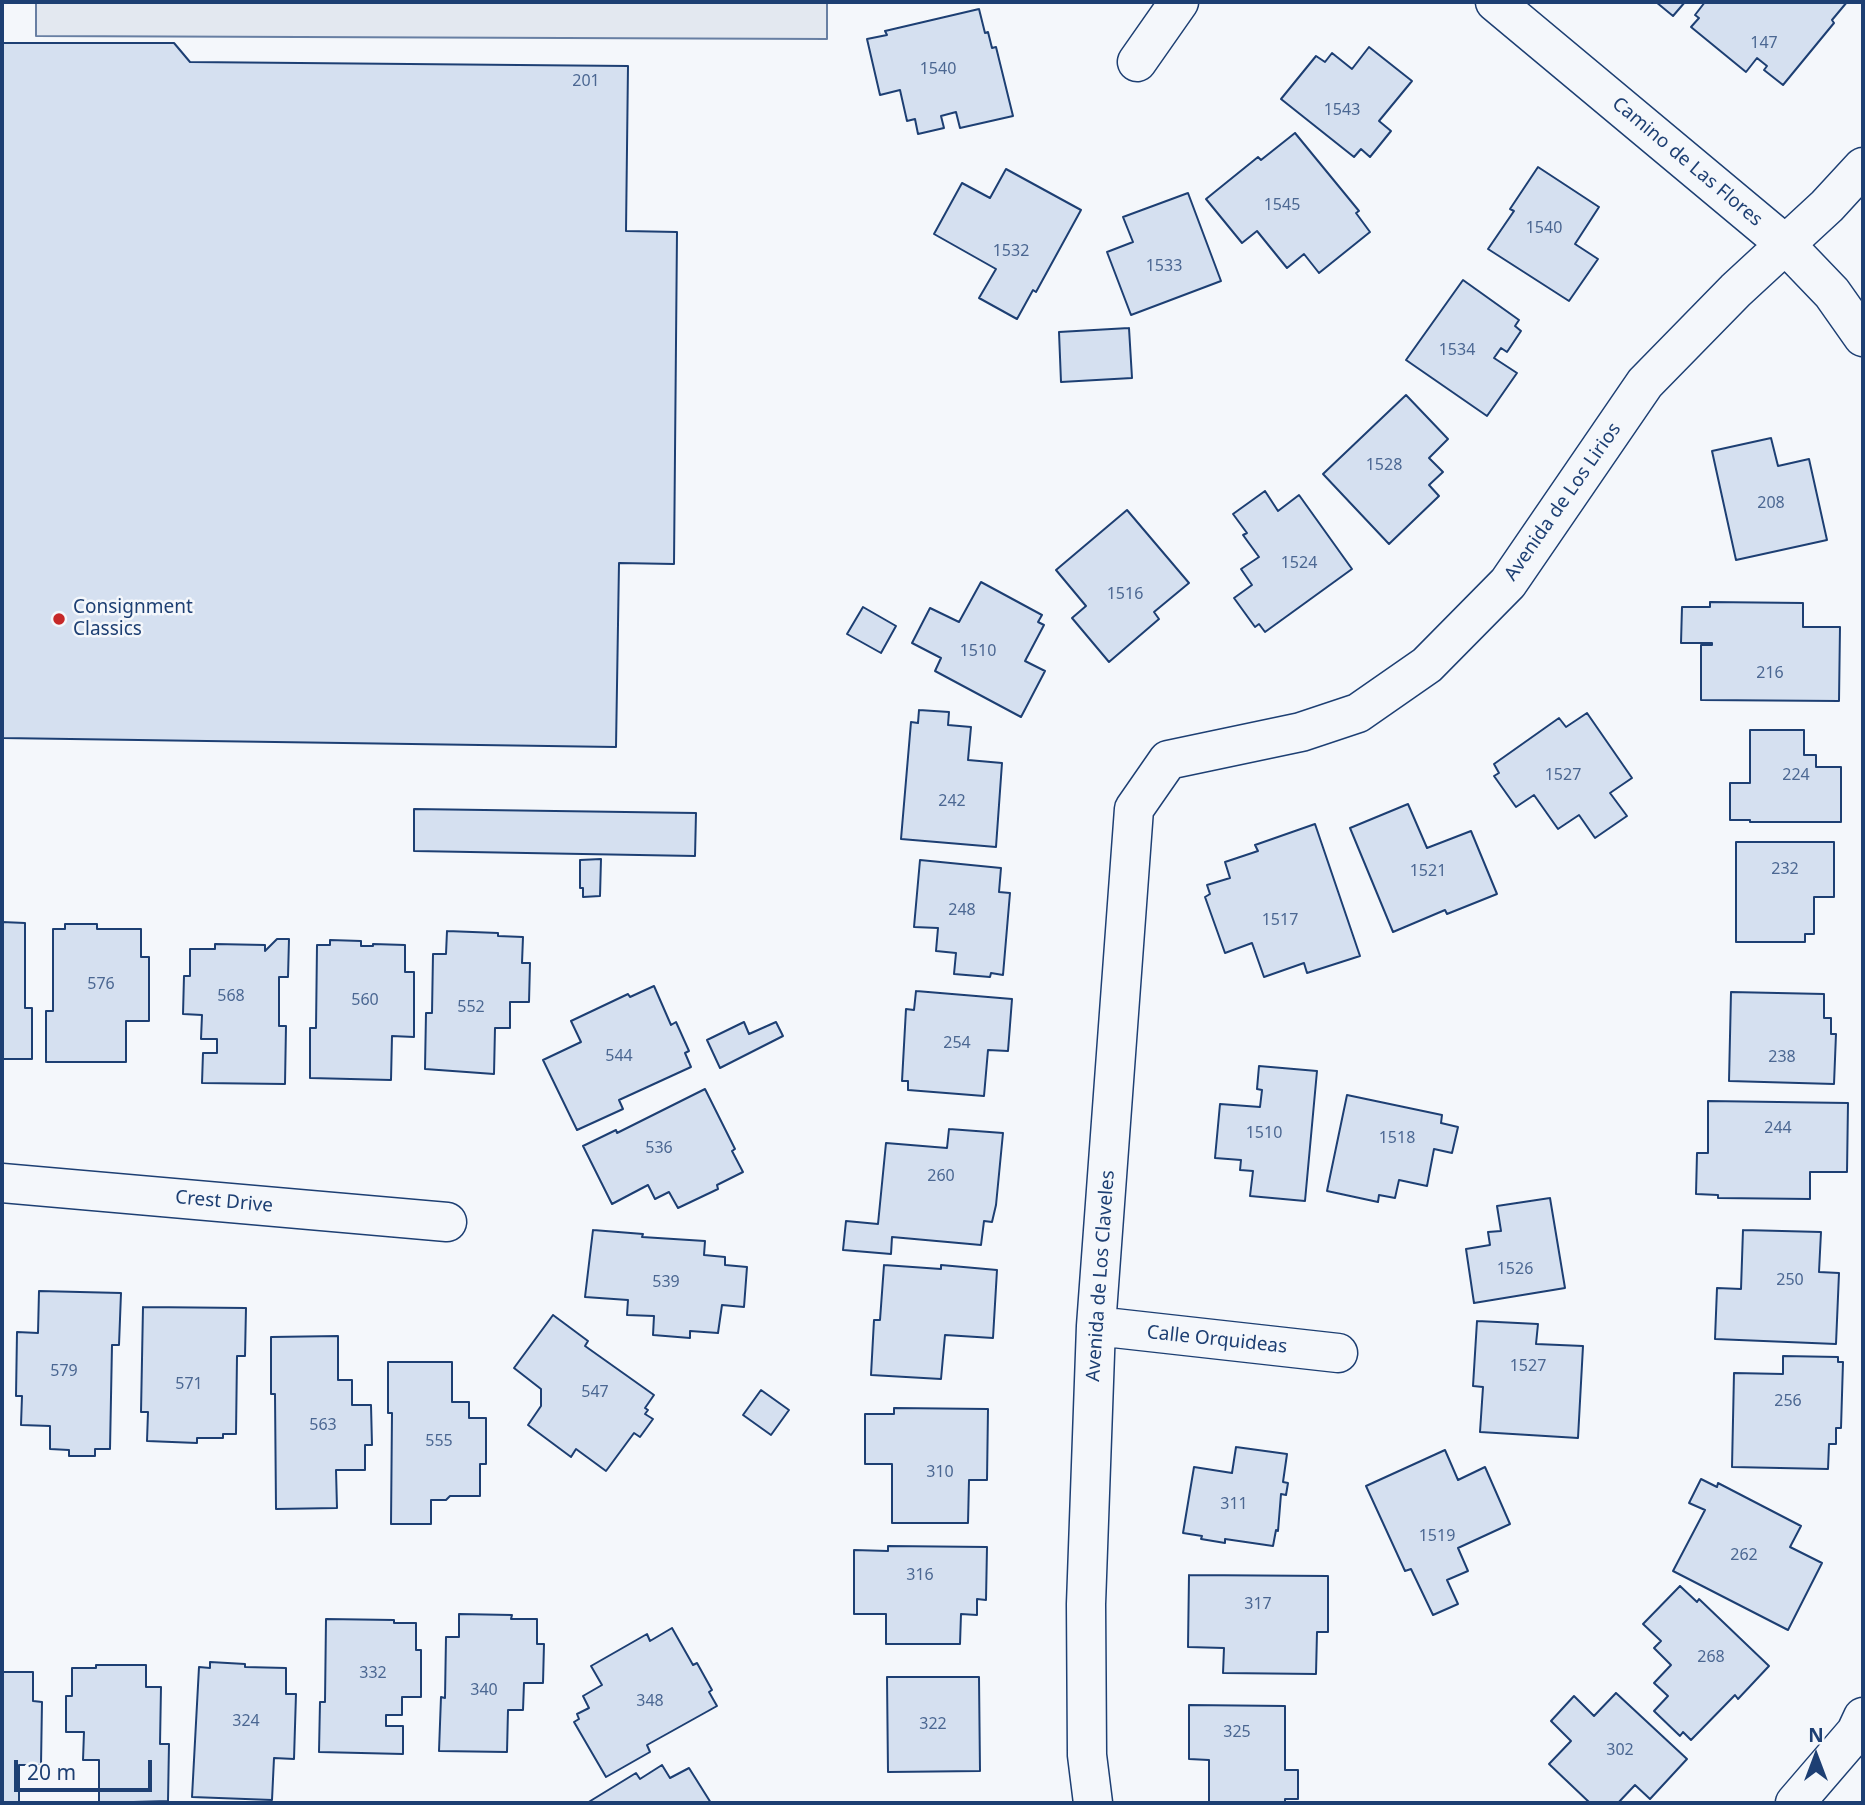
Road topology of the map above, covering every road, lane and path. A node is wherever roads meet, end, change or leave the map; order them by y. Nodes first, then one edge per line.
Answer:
1 (1179, 2) edge
2 (1495, 2) edge
3 (1138, 62) dead end
4 (1863, 167) edge
5 (1785, 244) junction
6 (1863, 337) edge
7 (1168, 760) joint
8 (2, 1183) edge
9 (447, 1222) dead end
10 (1096, 1326) junction
11 (1338, 1353) dead end
12 (1863, 1717) edge
13 (1093, 1803) edge
14 (1795, 1803) edge

1 - 3 street
2 - 5 street, Camino de Las Flores
4 - 5 street, Avenida de Los Lirios
5 - 6 street, Camino de Las Flores
5 - 7 street, Avenida de Los Lirios
7 - 10 street, Avenida de Los Claveles
8 - 9 street, Crest Drive
10 - 11 street, Calle Orquideas
10 - 13 street, Avenida de Los Claveles
12 - 14 street

